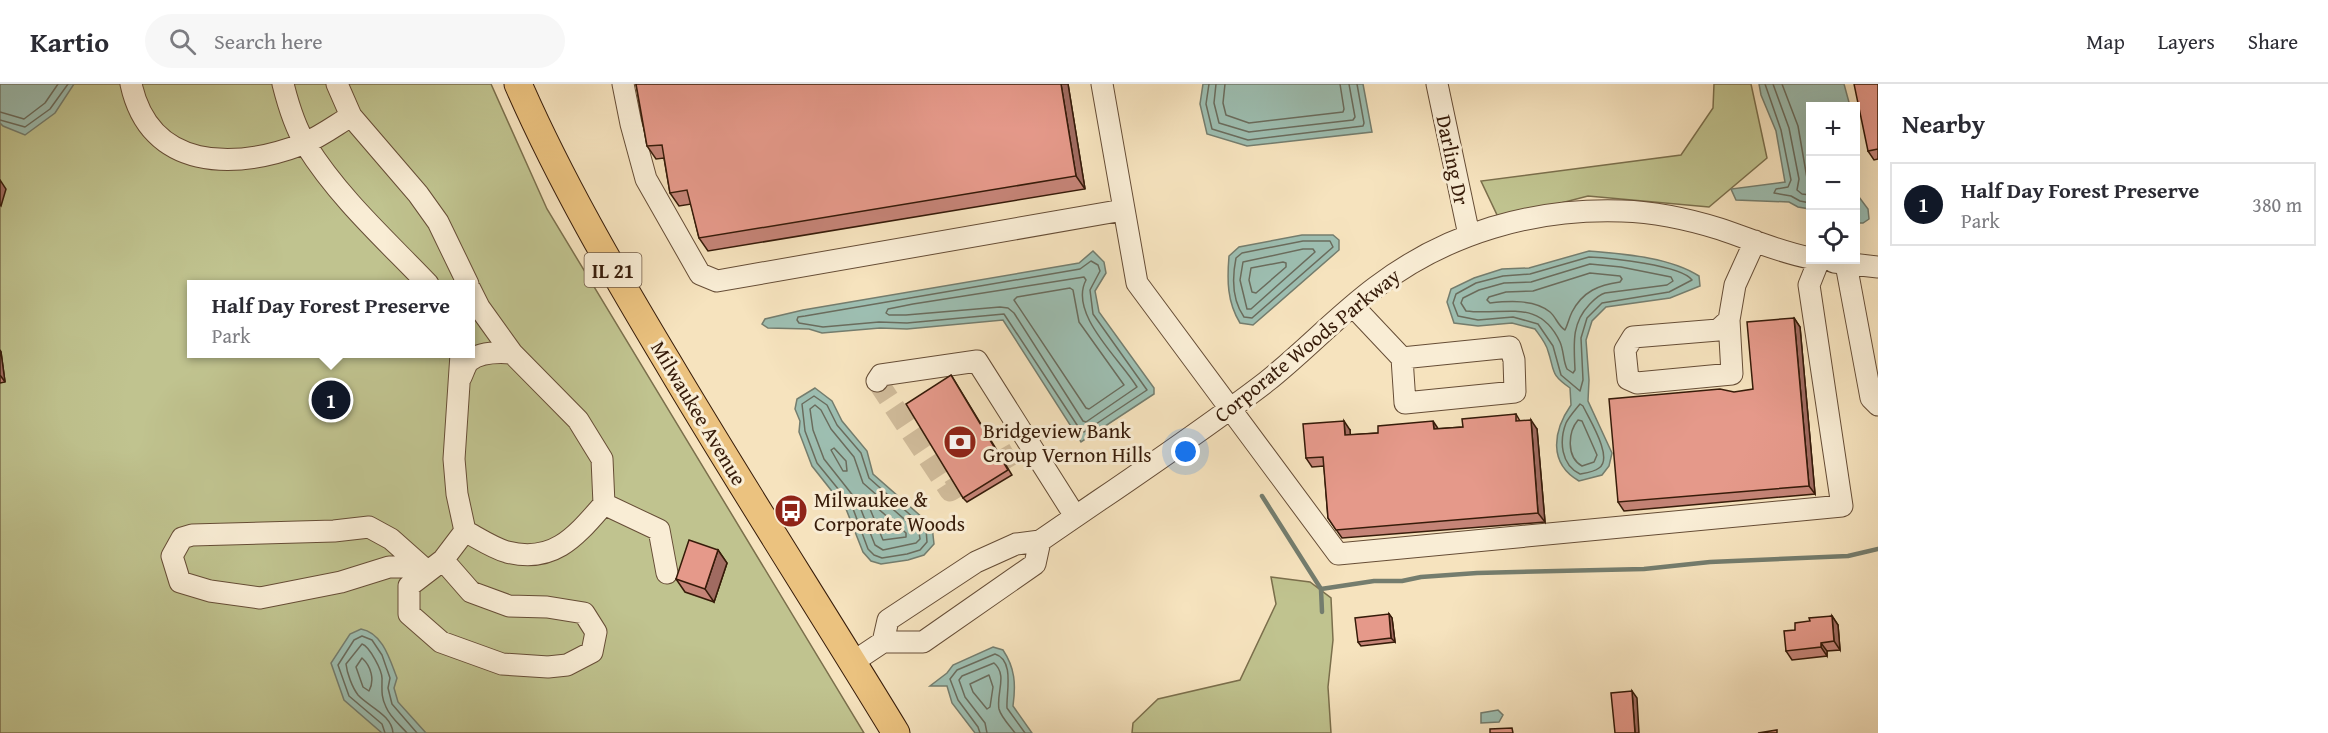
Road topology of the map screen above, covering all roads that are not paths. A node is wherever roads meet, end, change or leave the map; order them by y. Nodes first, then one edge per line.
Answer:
1 (131, 84) edge
2 (283, 84) edge
3 (337, 84) edge
4 (518, 84) edge
5 (623, 84) edge
6 (1101, 84) edge
7 (1437, 84) edge
8 (351, 116) junction
9 (304, 143) junction
10 (1123, 210) junction
11 (1469, 235) junction
12 (1755, 241) junction
13 (1806, 257) edge
14 (1817, 264) edge
15 (1846, 264) joint
16 (1878, 267) edge
17 (423, 280) edge
18 (466, 280) edge
19 (475, 298) edge
20 (1353, 306) junction
21 (1729, 320) junction
22 (512, 352) junction
23 (461, 358) edge
24 (1402, 358) junction
25 (460, 379) junction
26 (877, 381) dead end
27 (1878, 405) edge
28 (1230, 408) junction
29 (604, 504) junction
30 (1076, 516) junction
31 (465, 531) junction
32 (1040, 541) junction
33 (435, 566) junction
34 (667, 573) dead end
35 (883, 642) junction
36 (853, 662) junction
37 (896, 733) edge

1 - 9 street
2 - 9 street
3 - 8 street
4 - 36 main road, Milwaukee Avenue / IL 21
5 - 10 street
6 - 10 street
7 - 11 street, Darling Dr
8 - 9 street
8 - 18 street
9 - 17 street
10 - 28 street
11 - 12 street, Corporate Woods Parkway
11 - 20 street, Corporate Woods Parkway
12 - 13 street, Corporate Woods Parkway
12 - 21 street
14 - 28 street
15 - 16 street
15 - 27 street
19 - 22 street
20 - 24 street
20 - 28 street, Corporate Woods Parkway
21 - 21 street
22 - 25 street
22 - 29 street
23 - 25 street
24 - 24 street
25 - 31 street
26 - 30 street
28 - 30 street, Corporate Woods Parkway
29 - 31 street
29 - 34 street
30 - 32 street, Corporate Woods Parkway
31 - 33 street
32 - 35 street, Corporate Woods Parkway
32 - 35 street
33 - 33 street
33 - 33 street
35 - 36 street
36 - 37 main road, Milwaukee Avenue / IL 21

